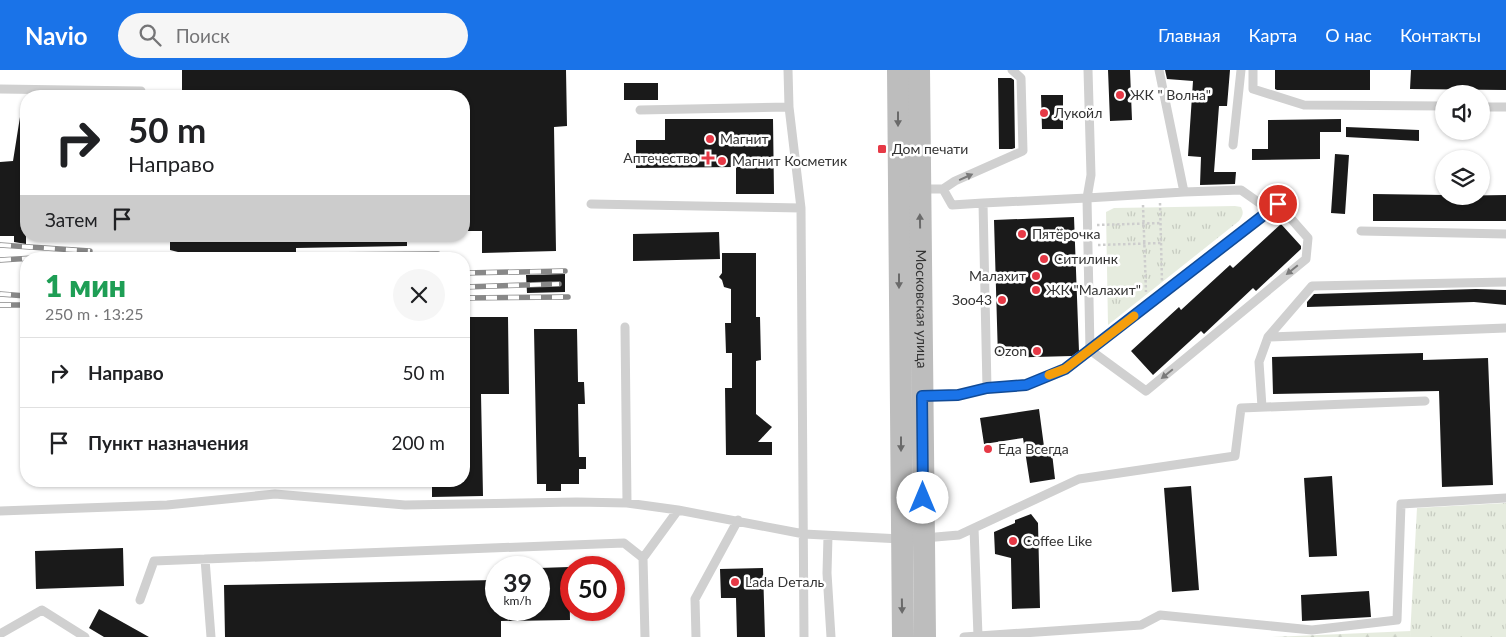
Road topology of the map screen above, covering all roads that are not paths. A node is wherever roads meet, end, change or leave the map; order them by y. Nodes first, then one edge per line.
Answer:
1 (788, 70) edge
2 (898, 70) edge
3 (919, 70) edge
4 (1012, 70) edge
5 (1088, 70) edge
6 (1159, 70) edge
7 (1241, 70) edge
8 (1253, 70) edge
9 (0, 90) edge
10 (141, 90) dead end
11 (1435, 106) edge
12 (1490, 106) edge
13 (789, 107) junction
14 (1506, 107) edge
15 (640, 110) dead end
16 (1233, 144) dead end
17 (920, 189) junction
18 (942, 189) junction
19 (1184, 192) junction
20 (1087, 198) junction
21 (983, 203) junction
22 (591, 204) dead end
23 (801, 208) junction
24 (1275, 208) junction
25 (1361, 231) dead end
26 (1506, 234) edge
27 (1506, 282) edge
28 (625, 327) dead end
29 (1506, 328) edge
30 (1268, 337) junction
31 (1090, 350) junction
32 (987, 388) junction
33 (922, 396) junction
34 (1425, 401) dead end
35 (1262, 407) junction
36 (1506, 498) edge
37 (627, 503) junction
38 (678, 510) junction
39 (0, 511) edge
40 (738, 520) junction
41 (974, 528) junction
42 (804, 534) junction
43 (828, 536) junction
44 (912, 538) junction
45 (643, 558) junction
46 (206, 559) junction
47 (140, 600) dead end
48 (0, 634) edge
49 (978, 636) junction
50 (86, 637) edge
51 (211, 637) edge
52 (645, 637) edge
53 (696, 637) edge
54 (804, 637) edge
55 (830, 637) edge
56 (903, 637) edge
57 (925, 637) edge
58 (964, 637) edge

1 - 13 lane
2 -> 44 main road, Московская улица
3 - 17 main road, Московская улица
18 -> 4 lane
5 - 20 lane
6 - 19 lane
7 - 16 lane
8 - 11 lane
9 - 10 lane
12 - 14 lane
13 - 15 lane
13 - 23 lane
17 - 18 lane
33 -> 17 main road, Московская улица
18 - 21 lane
19 - 20 lane
19 - 24 lane
20 - 21 lane
20 - 31 lane
21 - 32 lane
22 - 23 lane
23 - 42 lane
24 - 31 lane
24 -> 31 lane
25 - 26 lane
27 - 30 lane
28 - 37 lane
29 - 30 lane
30 - 35 lane
31 - 32 lane
32 - 33 lane
33 - 44 main road, Московская улица
34 - 35 lane
35 - 41 lane
36 - 49 lane
37 - 38 lane
37 - 39 lane
38 - 40 lane
38 - 45 lane
40 - 42 lane
40 - 53 lane
41 - 44 lane
41 - 49 lane
42 - 43 lane
42 - 54 lane
43 - 44 lane
43 - 55 lane
44 -> 56 main road, Московская улица
44 - 57 main road, Московская улица
45 - 46 lane
45 - 52 lane
46 - 47 lane
46 - 51 lane
48 - 50 lane
49 - 58 lane

